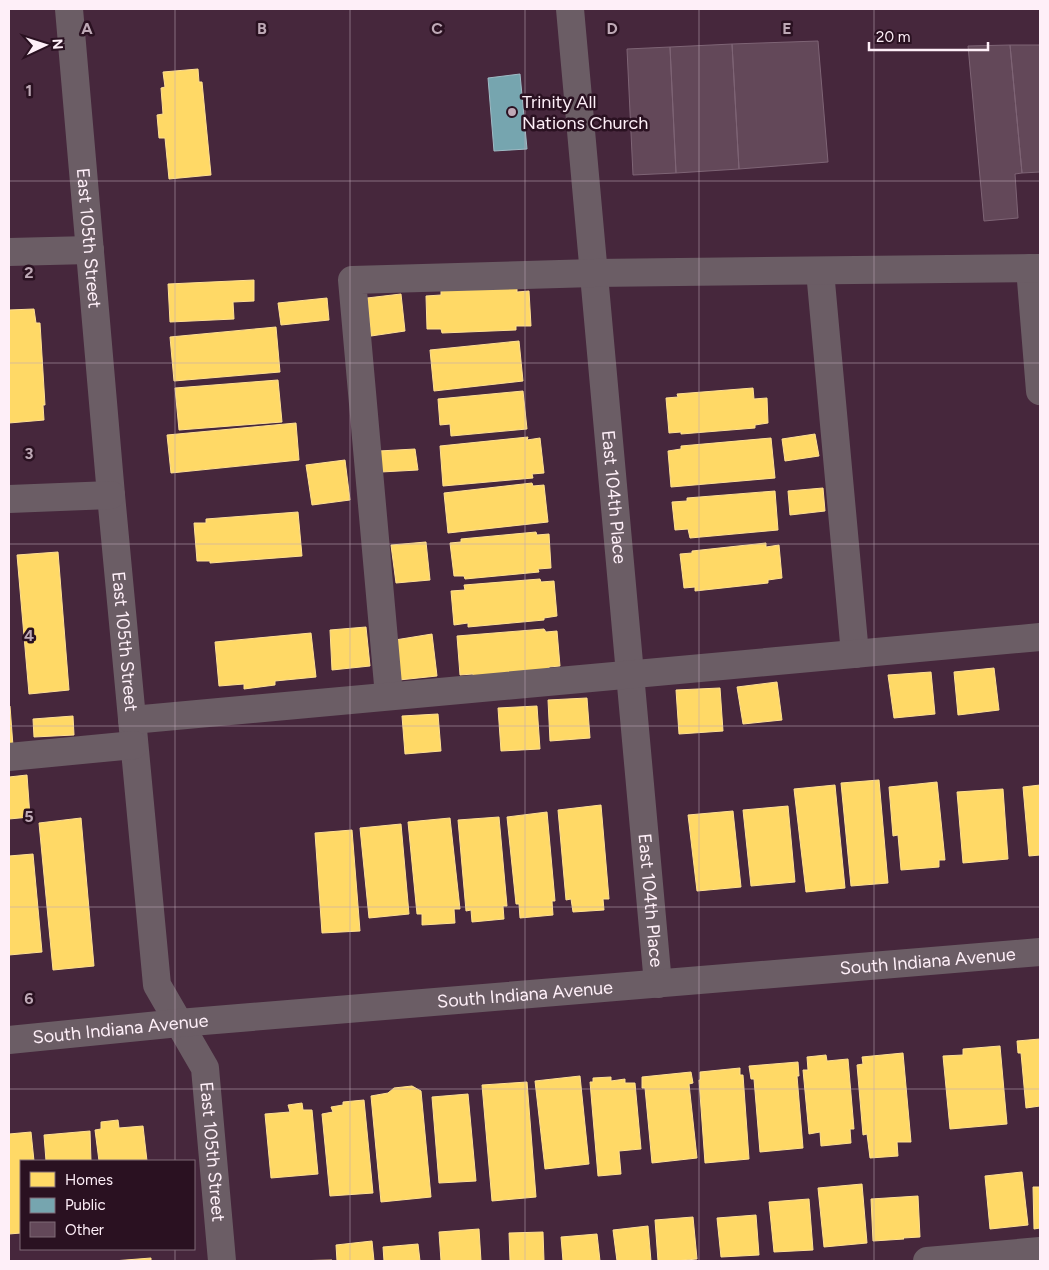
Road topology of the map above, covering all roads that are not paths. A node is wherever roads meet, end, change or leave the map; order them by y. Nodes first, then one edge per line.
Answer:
1 (69, 9) edge
2 (570, 9) edge
3 (90, 250) junction
4 (9, 252) edge
5 (1035, 268) edge
6 (820, 271) junction
7 (594, 273) junction
8 (1040, 391) edge
9 (111, 495) junction
10 (9, 500) edge
11 (1040, 637) edge
12 (855, 654) junction
13 (630, 674) junction
14 (389, 696) junction
15 (133, 733) junction
16 (9, 757) edge
17 (1040, 952) edge
18 (658, 984) junction
19 (179, 1023) junction
20 (9, 1040) edge
21 (1040, 1251) edge
22 (222, 1261) edge
23 (927, 1261) edge

1 - 3 street, East 105th Street
2 - 7 street, East 104th Place
3 - 4 street
3 - 9 street, East 105th Street
5 - 6 street
5 - 8 street
6 - 7 street
6 - 12 street
7 - 13 street, East 104th Place
7 - 14 street
9 - 10 street
9 - 15 street, East 105th Street
11 - 12 street
12 - 13 street
13 - 14 street
13 - 18 street, East 104th Place
14 - 15 street
15 - 16 street
15 - 19 street, East 105th Street
17 - 18 street, South Indiana Avenue
18 - 19 street, South Indiana Avenue
19 - 20 street, South Indiana Avenue
19 - 22 street, East 105th Street
21 - 23 street

